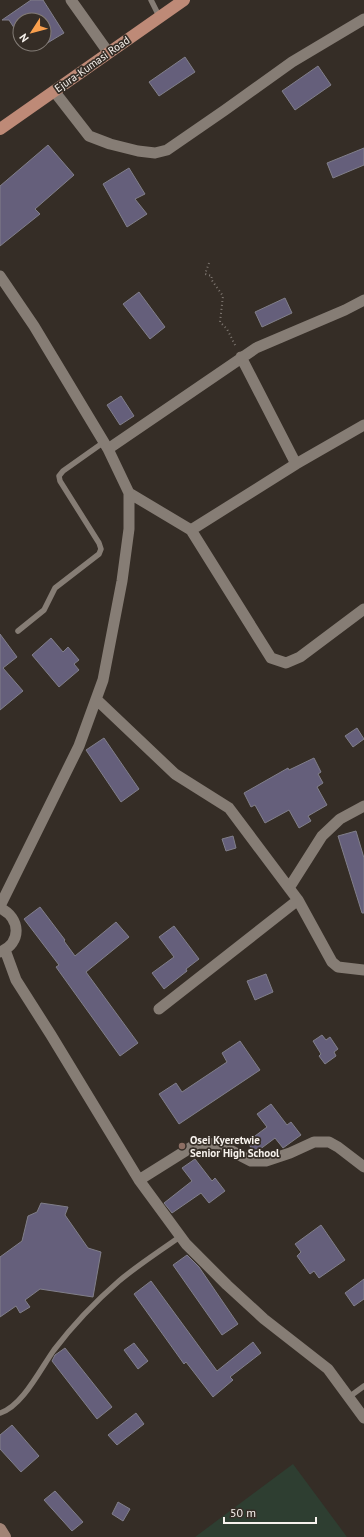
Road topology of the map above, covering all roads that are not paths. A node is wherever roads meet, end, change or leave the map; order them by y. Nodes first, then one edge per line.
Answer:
1 (71, 0) edge
2 (151, 0) edge
3 (184, 0) edge
4 (159, 16) junction
5 (364, 20) edge
6 (108, 52) junction
7 (54, 91) junction
8 (0, 129) edge
9 (0, 276) edge
10 (364, 300) edge
11 (240, 355) junction
12 (364, 425) edge
13 (106, 445) junction
14 (296, 464) junction
15 (129, 493) junction
16 (190, 530) junction
17 (364, 609) edge
18 (18, 631) dead end
19 (96, 698) junction
20 (364, 806) edge
21 (289, 888) junction
22 (298, 900) junction
23 (0, 907) edge
24 (2, 951) edge
25 (364, 970) edge
26 (160, 1009) dead end
27 (364, 1166) edge
28 (139, 1180) junction
29 (181, 1236) junction
30 (364, 1386) edge
31 (349, 1397) junction
32 (0, 1413) edge
33 (364, 1418) edge
34 (0, 1529) edge
35 (6, 1537) edge

1 - 6 street
2 - 4 lane
3 - 4 main road, Ejura-Kumasi Road
4 - 6 main road, Ejura-Kumasi Road
5 - 7 street
6 - 7 main road, Ejura-Kumasi Road
7 - 8 main road, Ejura-Kumasi Road
9 - 13 street
10 - 11 street
11 - 13 street
11 - 14 street
12 - 14 street
13 - 15 street
13 - 18 lane
14 - 16 street
15 - 16 street
15 - 19 street
16 - 17 street
19 - 21 street
19 - 23 street
20 - 21 street
21 - 22 street
22 - 25 street
22 - 26 street
23 - 24 street
24 - 28 street
27 - 28 street
28 - 29 street
29 - 31 street
29 - 32 lane
30 - 31 lane
31 - 33 street
34 - 35 street

